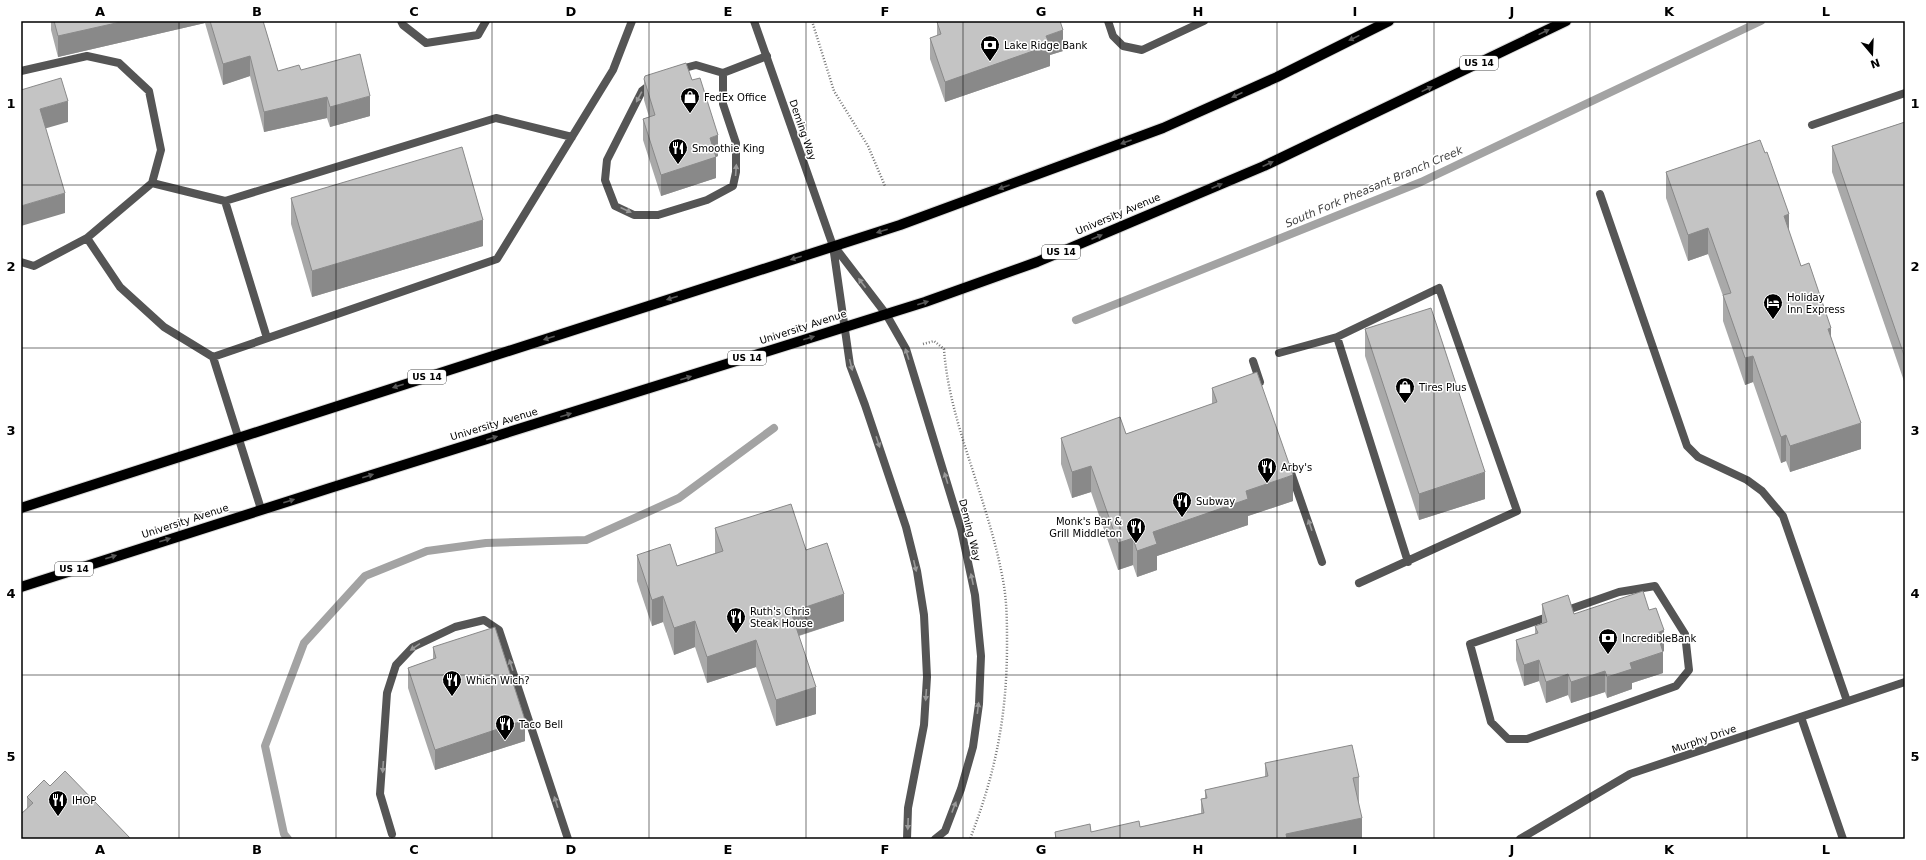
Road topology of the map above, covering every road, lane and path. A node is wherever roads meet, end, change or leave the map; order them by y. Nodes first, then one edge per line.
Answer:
1 (401, 21) edge
2 (486, 21) edge
3 (632, 21) edge
4 (754, 21) edge
5 (812, 21) edge
6 (1108, 21) edge
7 (1204, 21) edge
8 (1389, 21) edge
9 (1566, 21) edge
10 (767, 56) junction
11 (21, 71) edge
12 (723, 73) junction
13 (668, 74) edge
14 (658, 80) edge
15 (1905, 93) edge
16 (1812, 125) dead end
17 (572, 136) junction
18 (152, 183) junction
19 (885, 186) dead end
20 (1600, 194) dead end
21 (225, 201) junction
22 (87, 238) junction
23 (833, 246) junction
24 (21, 262) edge
25 (886, 314) junction
26 (845, 326) junction
27 (1337, 336) junction
28 (267, 338) junction
29 (1279, 353) dead end
30 (213, 357) junction
31 (1253, 361) dead end
32 (1263, 391) edge
33 (238, 438) junction
34 (1286, 458) edge
35 (21, 508) edge
36 (261, 509) junction
37 (1322, 562) dead end
38 (1408, 562) junction
39 (1358, 582) dead end
40 (21, 587) edge
41 (1905, 682) edge
42 (1848, 701) junction
43 (1801, 717) junction
44 (1491, 722) joint
45 (392, 834) dead end
46 (568, 839) edge
47 (907, 839) edge
48 (935, 839) edge
49 (1520, 839) edge
50 (1843, 839) edge

1 - 2 street
3 - 17 street
4 - 10 street, Deming Way
5 - 19 path
6 - 7 street
8 -> 23 main road, US 14
25 -> 9 main road, University Avenue / US 14
10 - 12 street
10 - 23 street, Deming Way
11 - 18 street
12 - 13 street
14 -> 12 street
15 - 16 street
17 - 21 street
17 - 28 street
18 - 21 street
18 - 22 street
20 - 42 street
21 - 28 street
22 - 24 street
22 - 30 street
25 -> 23 street, Deming Way
23 - 26 street, Deming Way
23 -> 33 main road, US 14
25 - 26 main road, University Avenue / US 14
48 -> 25 street, Deming Way
36 -> 26 main road, University Avenue / US 14
26 -> 47 street, Deming Way
27 - 29 street
27 - 38 street
27 - 38 street
28 - 30 street
30 - 33 street
31 - 32 street
33 - 35 main road, US 14
33 - 36 street
37 -> 34 street
40 -> 36 main road, University Avenue / US 14
38 - 39 street
41 - 42 street, Murphy Drive
42 - 43 street, Murphy Drive
43 - 49 street, Murphy Drive
43 - 50 street
44 - 44 street
46 -> 45 street

